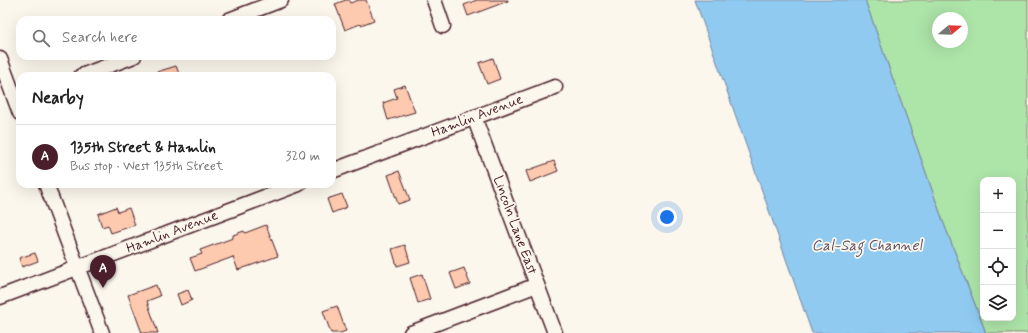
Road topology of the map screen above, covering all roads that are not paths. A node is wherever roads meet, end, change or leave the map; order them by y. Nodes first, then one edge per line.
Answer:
1 (281, 0) edge
2 (434, 0) edge
3 (239, 16) edge
4 (443, 26) dead end
5 (0, 59) edge
6 (123, 60) edge
7 (92, 72) edge
8 (555, 87) dead end
9 (16, 99) edge
10 (474, 117) junction
11 (336, 169) edge
12 (48, 188) edge
13 (288, 188) edge
14 (78, 268) junction
15 (537, 285) junction
16 (0, 297) edge
17 (102, 333) edge
18 (411, 333) edge
19 (555, 333) edge

1 - 3 street
2 - 4 street
5 - 9 street
6 - 7 street
8 - 10 street, Hamlin Avenue
10 - 11 street, Hamlin Avenue
10 - 15 street, Lincoln Lane East
12 - 14 street
13 - 14 street, Hamlin Avenue
14 - 16 street, Hamlin Avenue
14 - 17 street
15 - 18 street
15 - 19 street, Lincoln Lane East

